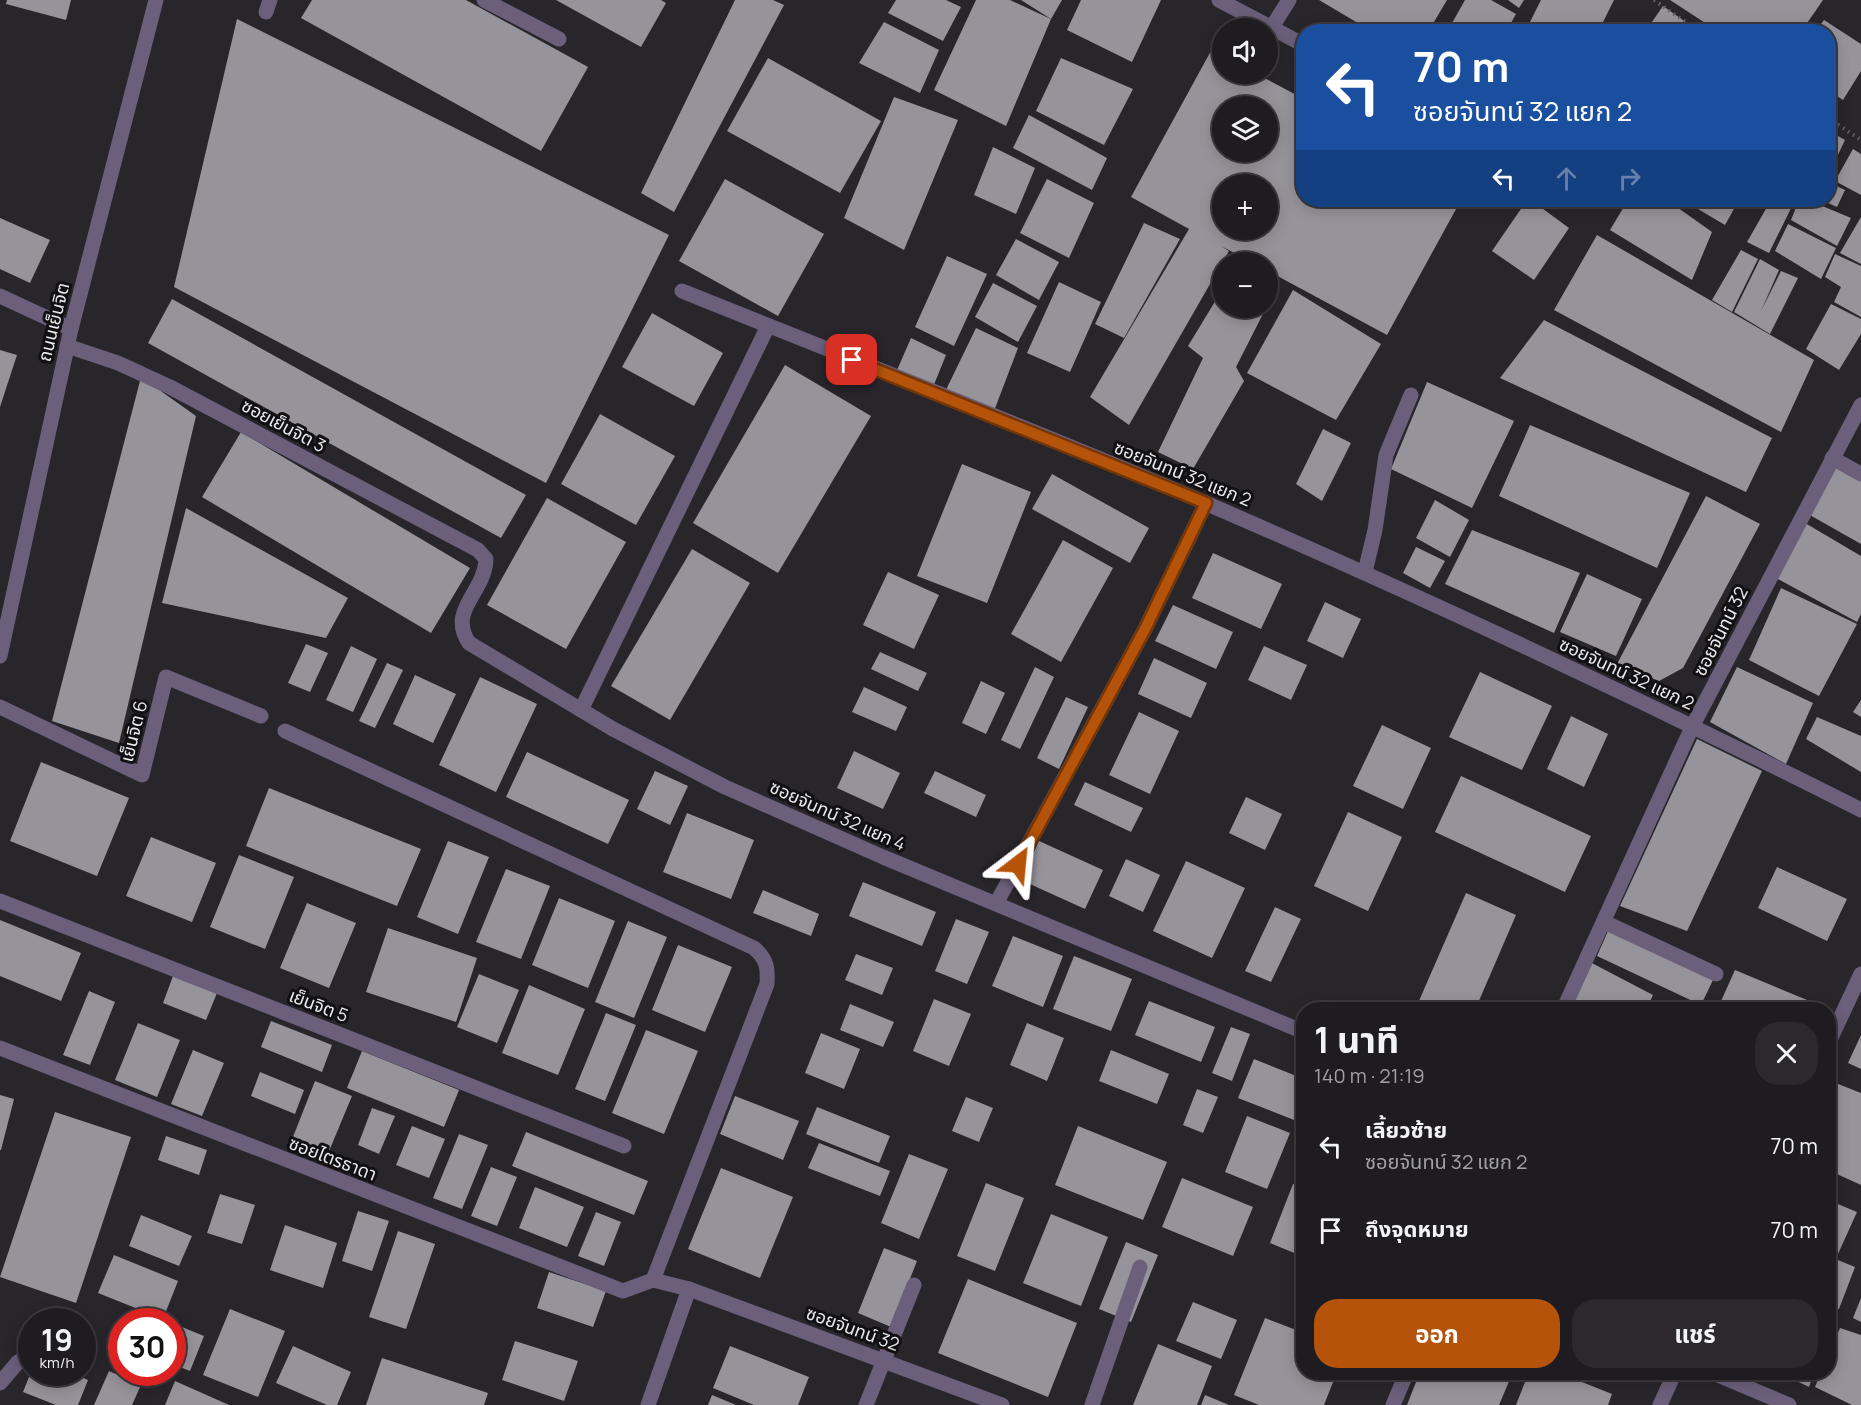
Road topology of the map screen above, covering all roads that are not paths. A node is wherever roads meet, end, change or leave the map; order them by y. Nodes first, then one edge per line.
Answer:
1 (156, 0) edge
2 (483, 0) edge
3 (1219, 0) edge
4 (1289, 0) edge
5 (1254, 18) edge
6 (1278, 18) edge
7 (1278, 30) edge
8 (560, 39) dead end
9 (1296, 40) edge
10 (682, 291) dead end
11 (0, 296) edge
12 (768, 326) junction
13 (71, 329) junction
14 (67, 346) junction
15 (1411, 394) dead end
16 (1861, 405) edge
17 (1832, 458) junction
18 (1861, 474) edge
19 (1206, 503) junction
20 (478, 550) joint
21 (1365, 572) junction
22 (0, 656) edge
23 (0, 707) edge
24 (581, 710) junction
25 (261, 716) dead end
26 (1694, 725) junction
27 (285, 731) dead end
28 (1861, 810) edge
29 (0, 901) edge
30 (997, 902) junction
31 (1604, 922) junction
32 (1716, 974) dead end
33 (1861, 974) edge
34 (1567, 1002) edge
35 (1836, 1027) edge
36 (1296, 1029) edge
37 (0, 1048) edge
38 (624, 1146) dead end
39 (1140, 1267) dead end
40 (652, 1280) junction
41 (914, 1285) dead end
42 (689, 1289) junction
43 (884, 1359) junction
44 (18, 1362) edge
45 (1404, 1380) edge
46 (1671, 1380) edge
47 (1730, 1380) edge
48 (0, 1383) edge
49 (648, 1405) edge
50 (866, 1405) edge
51 (1002, 1405) edge
52 (1092, 1405) edge
53 (1393, 1405) edge
54 (1660, 1405) edge
55 (1789, 1405) edge

1 - 13 street, ถนนเย็นจิต
2 - 8 street
3 - 5 street
4 - 6 street
7 - 9 street
10 - 12 street, ซอยจันทน์ 32 แยก 2
11 - 13 street
12 - 19 street, ซอยจันทน์ 32 แยก 2
12 - 24 street
13 - 14 street, ถนนเย็นจิต
14 - 20 street, ซอยเย็นจิต 3
14 - 22 street, ถนนเย็นจิต
15 - 21 street
16 - 17 street, ซอยจันทน์ 32
17 - 18 street
17 - 26 street, ซอยจันทน์ 32
19 - 21 street, ซอยจันทน์ 32 แยก 2
19 - 30 street
20 - 24 street, ซอยจันทน์ 32 แยก 4
21 - 26 street, ซอยจันทน์ 32 แยก 2
23 - 25 street, เย็นจิต 6
24 - 30 street, ซอยจันทน์ 32 แยก 4
26 - 28 street, ซอยจันทน์ 32 แยก 2
26 - 31 street, ซอยจันทน์ 32
27 - 40 street
29 - 38 street, เย็นจิต 5
30 - 36 street, ซอยจันทน์ 32 แยก 4
31 - 32 street
31 - 34 street, ซอยจันทน์ 32
33 - 35 street
37 - 40 street, ซอยไตรธาดา
39 - 52 street
40 - 42 street, ซอยจันทน์ 32
41 - 43 street
42 - 43 street, ซอยจันทน์ 32
42 - 49 street
43 - 50 street
43 - 51 street, ซอยจันทน์ 32
44 - 48 street
45 - 53 street
46 - 54 street
47 - 55 street

